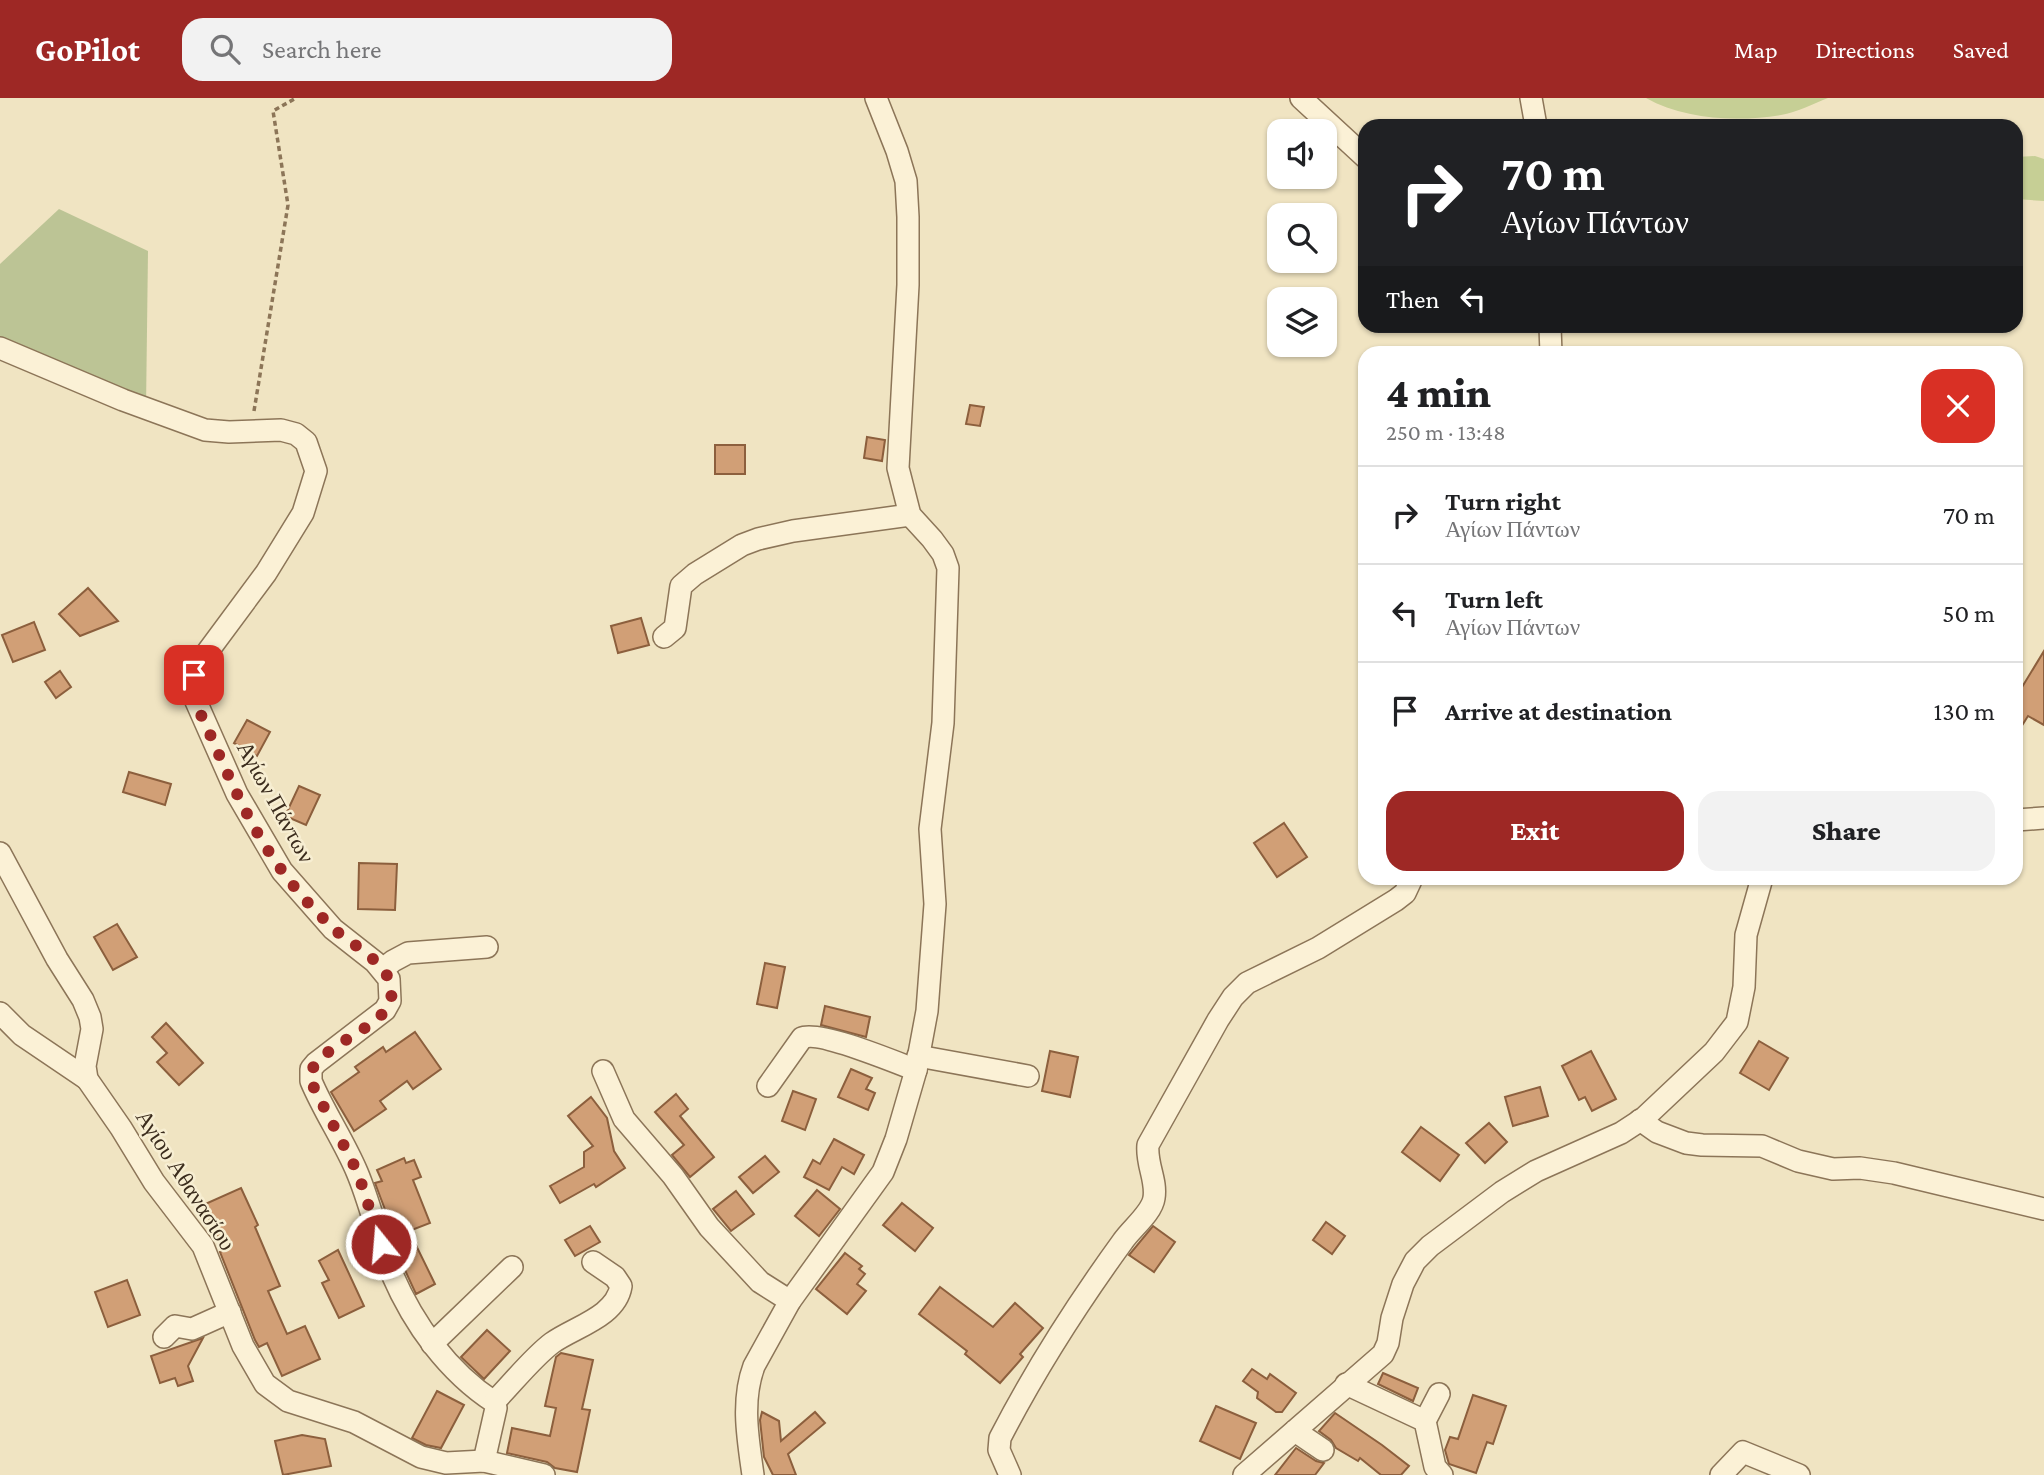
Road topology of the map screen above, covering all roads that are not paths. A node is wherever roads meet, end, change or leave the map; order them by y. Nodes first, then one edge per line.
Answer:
1 (876, 98) edge
2 (1301, 98) edge
3 (1531, 98) edge
4 (1535, 119) edge
5 (1358, 151) edge
6 (0, 348) edge
7 (910, 515) junction
8 (664, 637) dead end
9 (2044, 818) edge
10 (2023, 820) edge
11 (0, 853) edge
12 (1409, 885) edge
13 (1760, 885) edge
14 (487, 947) dead end
15 (383, 969) junction
16 (0, 1013) edge
17 (917, 1063) junction
18 (603, 1071) dead end
19 (1028, 1076) dead end
20 (87, 1079) junction
21 (768, 1086) dead end
22 (1640, 1120) junction
23 (2044, 1209) edge
24 (593, 1262) dead end
25 (512, 1267) dead end
26 (790, 1301) junction
27 (230, 1312) junction
28 (164, 1337) dead end
29 (432, 1344) junction
30 (1346, 1384) junction
31 (1439, 1394) dead end
32 (494, 1402) junction
33 (1424, 1421) junction
34 (1294, 1432) junction
35 (1323, 1450) dead end
36 (484, 1461) junction
37 (538, 1474) edge
38 (753, 1475) edge
39 (1010, 1475) edge
40 (1244, 1475) edge
41 (1442, 1475) edge
42 (1721, 1475) edge
43 (1799, 1475) edge

1 - 7 street
2 - 5 street
3 - 4 street
6 - 15 street, Αγίων Πάντων
7 - 8 street
7 - 17 street
9 - 10 street
11 - 20 street
12 - 39 street
13 - 22 street
14 - 15 street
15 - 29 street
16 - 20 street
17 - 19 street
17 - 21 street
17 - 26 street
18 - 26 street
20 - 27 street, Αγίου Αθανασίου
22 - 23 street
22 - 30 street
24 - 32 street
25 - 29 street
26 - 38 street
27 - 28 street
27 - 36 street, Αγίου Αθανασίου
29 - 32 street
30 - 33 street
30 - 34 street
31 - 33 street
32 - 36 street
33 - 41 street
34 - 35 street
34 - 40 street
36 - 37 street, Αγίου Αθανασίου
42 - 43 street

